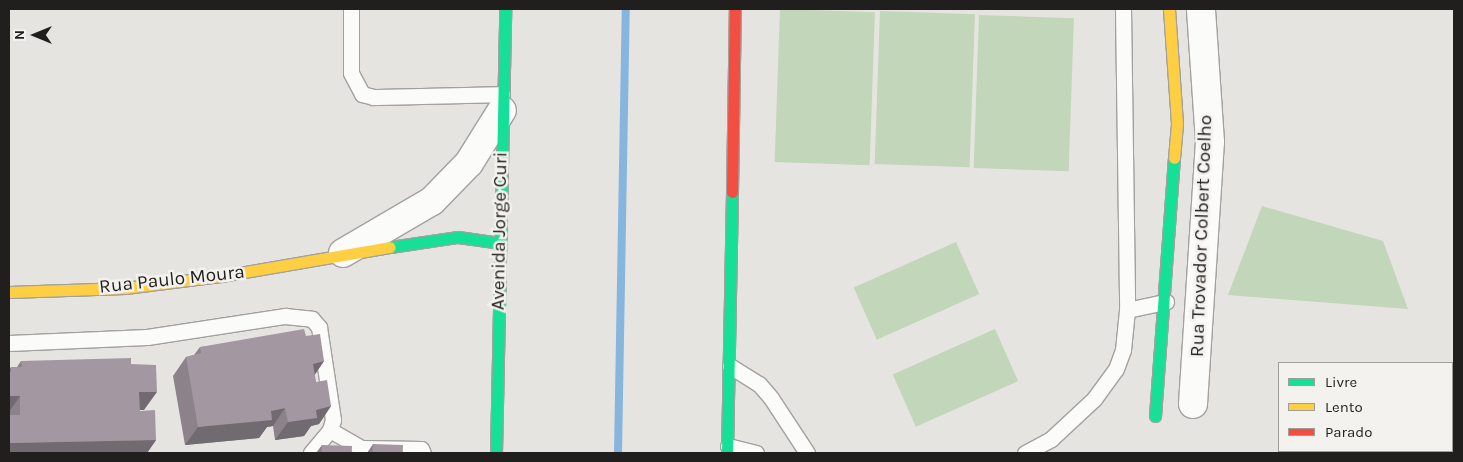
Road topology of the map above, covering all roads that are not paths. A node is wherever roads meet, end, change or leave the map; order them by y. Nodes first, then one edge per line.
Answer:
1 (351, 9) edge
2 (505, 9) edge
3 (735, 9) edge
4 (1123, 9) edge
5 (1169, 9) edge
6 (1201, 9) edge
7 (502, 102) junction
8 (500, 243) junction
9 (335, 258) junction
10 (9, 292) edge
11 (1166, 302) junction
12 (1127, 310) junction
13 (9, 343) edge
14 (730, 366) junction
15 (1193, 404) dead end
16 (1154, 416) dead end
17 (330, 430) junction
18 (728, 450) edge
19 (311, 453) edge
20 (423, 453) edge
21 (496, 453) edge
22 (756, 453) edge
23 (807, 453) edge
24 (1025, 453) edge

1 - 7 lane
2 - 7 street, Avenida Jorge Curi
3 - 14 street
4 - 12 lane
5 - 11 street
6 - 15 street, Rua Trovador Colbert Coelho
7 - 8 street, Avenida Jorge Curi
7 - 9 street, Rua Paulo Moura
8 - 9 street, Rua Paulo Moura
8 - 21 street, Avenida Jorge Curi
9 - 10 street, Rua Paulo Moura
11 - 12 lane
11 - 16 street
12 - 24 lane
13 - 17 lane
14 - 18 street
14 - 23 lane
17 - 19 lane
17 - 20 lane
18 - 22 lane

